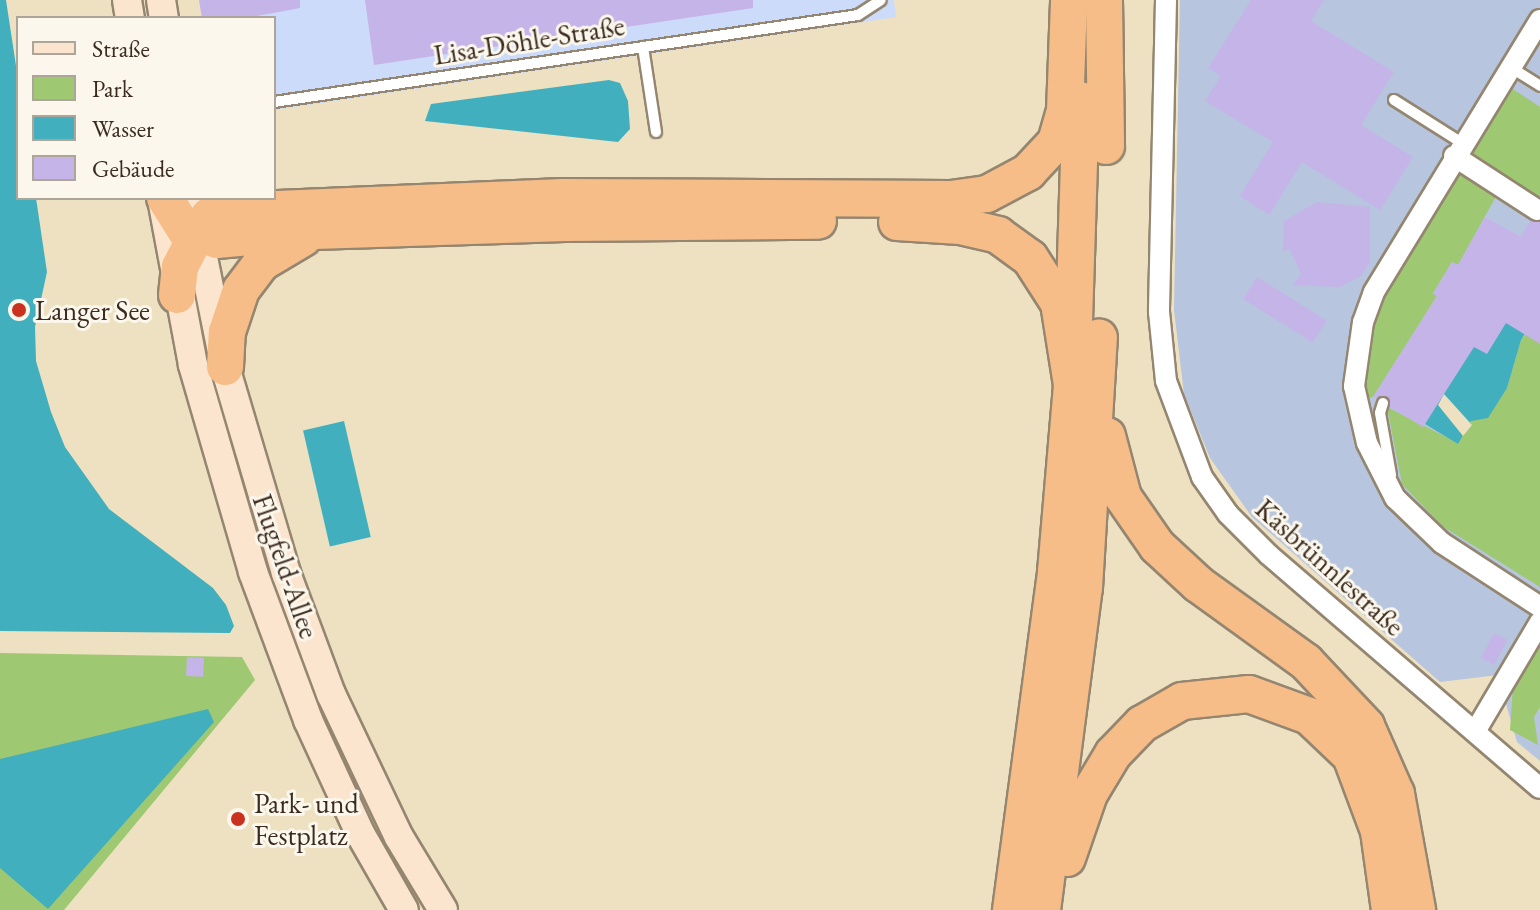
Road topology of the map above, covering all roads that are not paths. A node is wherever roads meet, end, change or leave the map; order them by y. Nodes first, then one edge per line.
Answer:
1 (881, 0) edge
2 (1069, 0) edge
3 (1079, 0) edge
4 (1104, 0) edge
5 (1166, 0) edge
6 (1540, 20) edge
7 (643, 47) junction
8 (1510, 67) junction
9 (1540, 86) edge
10 (1394, 100) dead end
11 (276, 102) edge
12 (656, 132) dead end
13 (1458, 150) junction
14 (276, 189) edge
15 (563, 197) junction
16 (163, 200) edge
17 (164, 200) edge
18 (191, 200) edge
19 (1537, 210) dead end
20 (314, 231) junction
21 (198, 235) junction
22 (177, 295) junction
23 (1100, 326) junction
24 (225, 367) junction
25 (1072, 385) junction
26 (1383, 403) dead end
27 (1395, 498) junction
28 (1540, 607) edge
29 (1540, 622) edge
30 (1476, 730) junction
31 (1540, 788) edge
32 (1411, 909) edge
33 (404, 910) edge
34 (443, 910) edge
35 (1011, 910) edge
36 (1042, 910) edge
37 (1054, 910) edge

1 - 7 lane, Lisa-Döhle-Straße
2 - 15 highway
3 - 25 highway
4 - 23 highway
5 - 30 street, Käsbrünnlestraße
6 - 8 street
7 - 11 lane, Lisa-Döhle-Straße
7 - 12 lane
8 - 9 lane
8 - 13 street
10 - 13 lane
13 - 19 street
13 - 27 street
14 - 15 highway
15 - 21 highway
16 - 22 main road, Flugfeld-Allee
17 - 21 highway
18 - 21 main road, Flugfeld-Allee
20 - 21 highway
20 - 24 highway
20 - 25 highway
21 - 22 highway
21 - 24 main road, Flugfeld-Allee
22 - 33 main road, Flugfeld-Allee
23 - 32 highway
23 - 36 highway
24 - 34 main road, Flugfeld-Allee
25 - 35 highway
26 - 27 lane
27 - 28 street
29 - 30 street
30 - 31 street, Käsbrünnlestraße
32 - 37 highway

